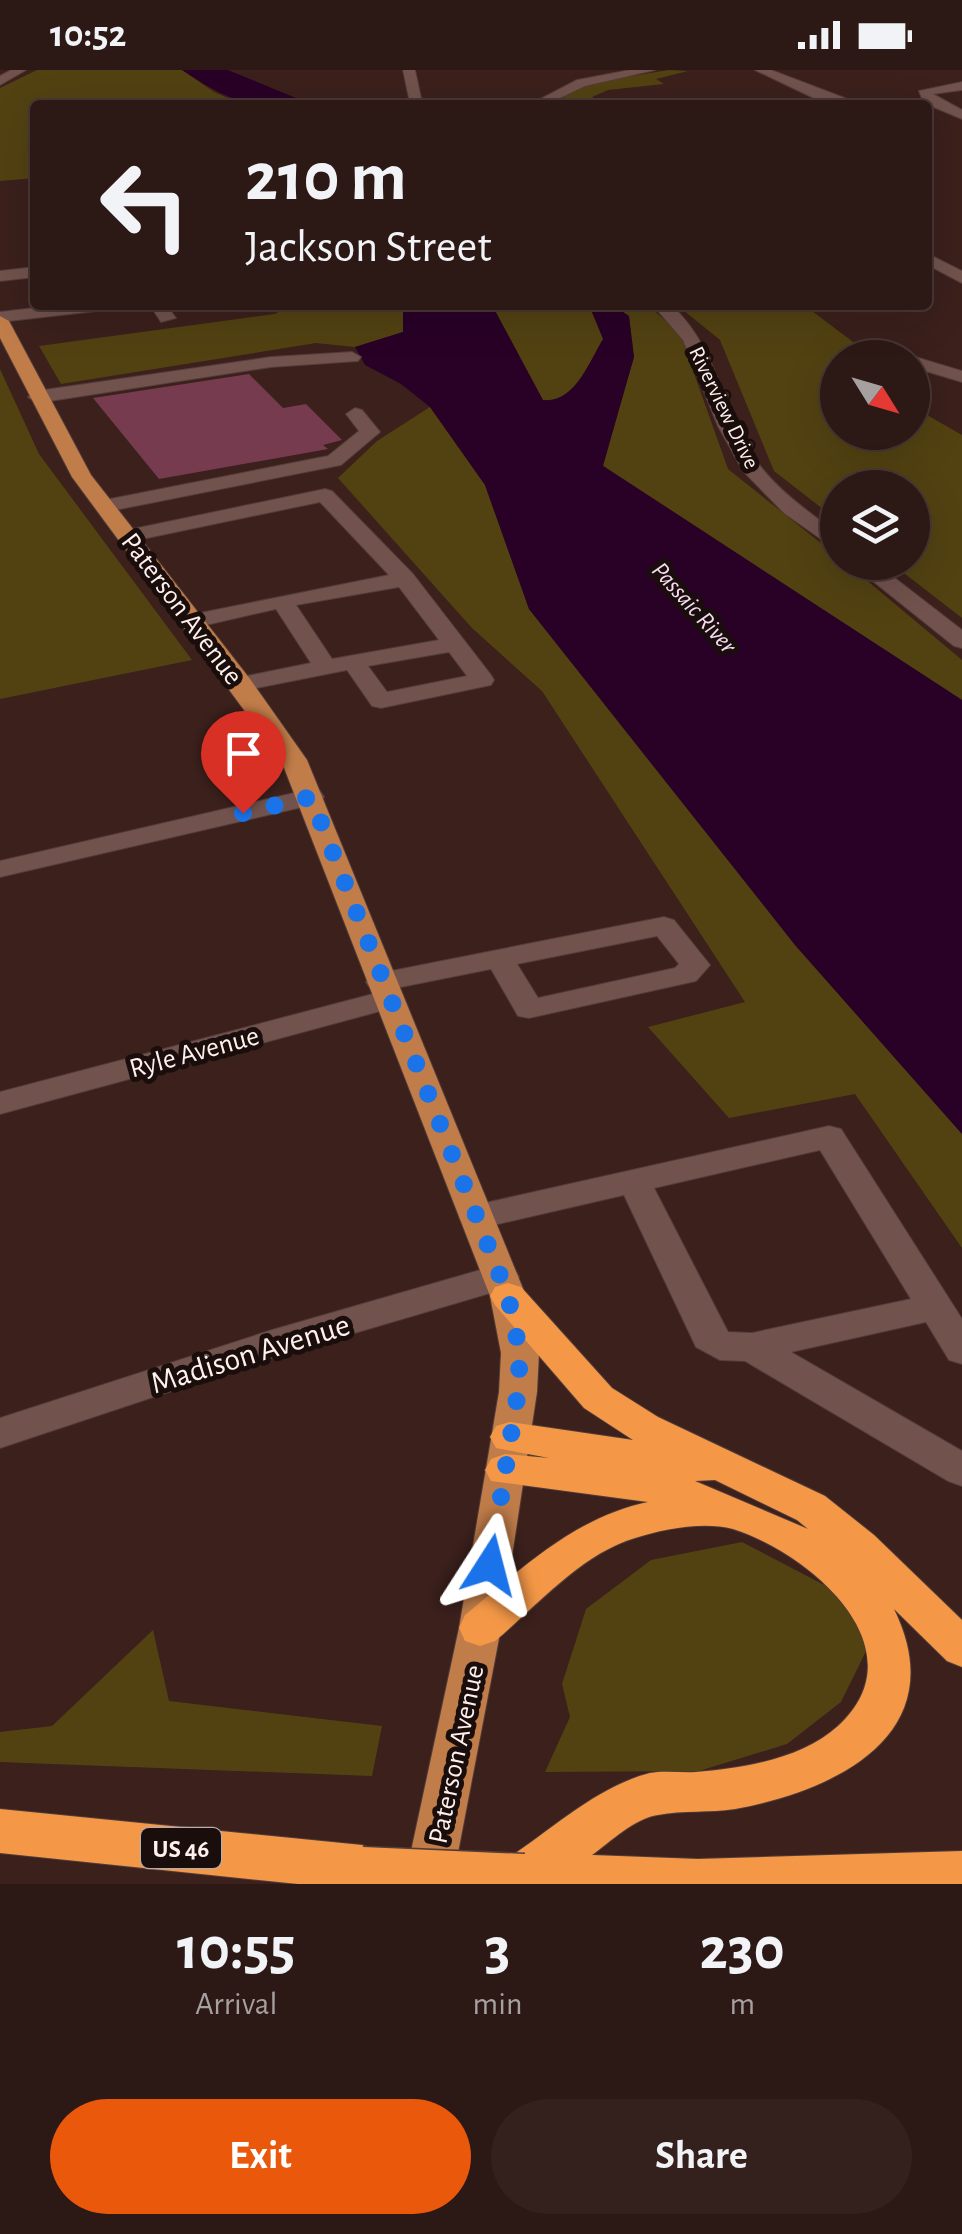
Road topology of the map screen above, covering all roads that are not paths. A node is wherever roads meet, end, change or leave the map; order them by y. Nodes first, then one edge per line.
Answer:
1 (20, 70) edge
2 (409, 70) edge
3 (648, 70) edge
4 (760, 70) edge
5 (567, 73) dead end
6 (0, 82) edge
7 (587, 82) junction
8 (962, 86) edge
9 (415, 100) edge
10 (546, 100) edge
11 (835, 100) edge
12 (928, 100) edge
13 (932, 102) edge
14 (932, 103) edge
15 (936, 103) junction
16 (962, 115) edge
17 (932, 263) edge
18 (30, 273) edge
19 (0, 276) edge
20 (962, 278) edge
21 (30, 301) edge
22 (0, 305) edge
23 (68, 310) edge
24 (665, 310) edge
25 (0, 319) edge
26 (352, 357) dead end
27 (930, 366) edge
28 (962, 376) edge
29 (37, 396) junction
30 (355, 414) dead end
31 (105, 506) junction
32 (820, 530) edge
33 (128, 536) junction
34 (404, 579) junction
35 (883, 580) edge
36 (282, 601) junction
37 (193, 620) junction
38 (962, 642) edge
39 (454, 644) junction
40 (353, 662) junction
41 (326, 668) junction
42 (241, 684) junction
43 (311, 797) junction
44 (0, 869) edge
45 (499, 958) junction
46 (385, 990) junction
47 (0, 1103) edge
48 (634, 1180) junction
49 (476, 1217) junction
50 (504, 1286) junction
51 (935, 1307) junction
52 (752, 1348) junction
53 (962, 1350) edge
54 (0, 1433) edge
55 (507, 1453) junction
56 (962, 1470) edge
57 (731, 1492) junction
58 (480, 1628) junction
59 (962, 1648) edge
60 (0, 1831) edge
61 (962, 1874) edge
62 (524, 1875) junction
63 (428, 1884) edge

1 - 6 street
2 - 9 street
3 - 7 street
4 - 11 street
5 - 7 street
7 - 10 street
8 - 12 street
13 - 15 street
14 - 15 street
15 - 16 street
17 - 20 street
18 - 19 street
21 - 22 street
23 - 25 street
24 - 32 street, Riverview Drive
25 - 29 main road, Paterson Avenue
26 - 29 street
27 - 28 street
29 - 31 main road, Paterson Avenue
30 - 31 street
31 - 33 main road, Paterson Avenue
33 - 34 street
33 - 37 main road, Paterson Avenue
34 - 36 street
34 - 39 street
35 - 38 street
36 - 37 street
36 - 41 street
37 - 42 main road, Paterson Avenue
39 - 40 street
39 - 40 street
40 - 41 street
41 - 42 street
42 - 43 main road, Paterson Avenue
43 - 44 street
43 - 46 main road, Paterson Avenue
45 - 45 street, Ryle Avenue
45 - 46 street, Ryle Avenue
46 - 47 street, Ryle Avenue
46 - 49 main road, Paterson Avenue
48 - 49 street
48 - 51 street
48 - 52 street
49 - 50 main road, Paterson Avenue
50 - 54 street, Madison Avenue
50 - 55 main road, Paterson Avenue
50 - 57 highway
51 - 52 street
51 - 53 street
52 - 56 street
55 - 57 highway
55 - 58 main road, Paterson Avenue
57 - 58 highway
57 - 59 highway
57 - 62 highway
58 - 63 main road, Paterson Avenue
60 - 62 highway, US 46, bridge
61 - 62 highway, US 46

